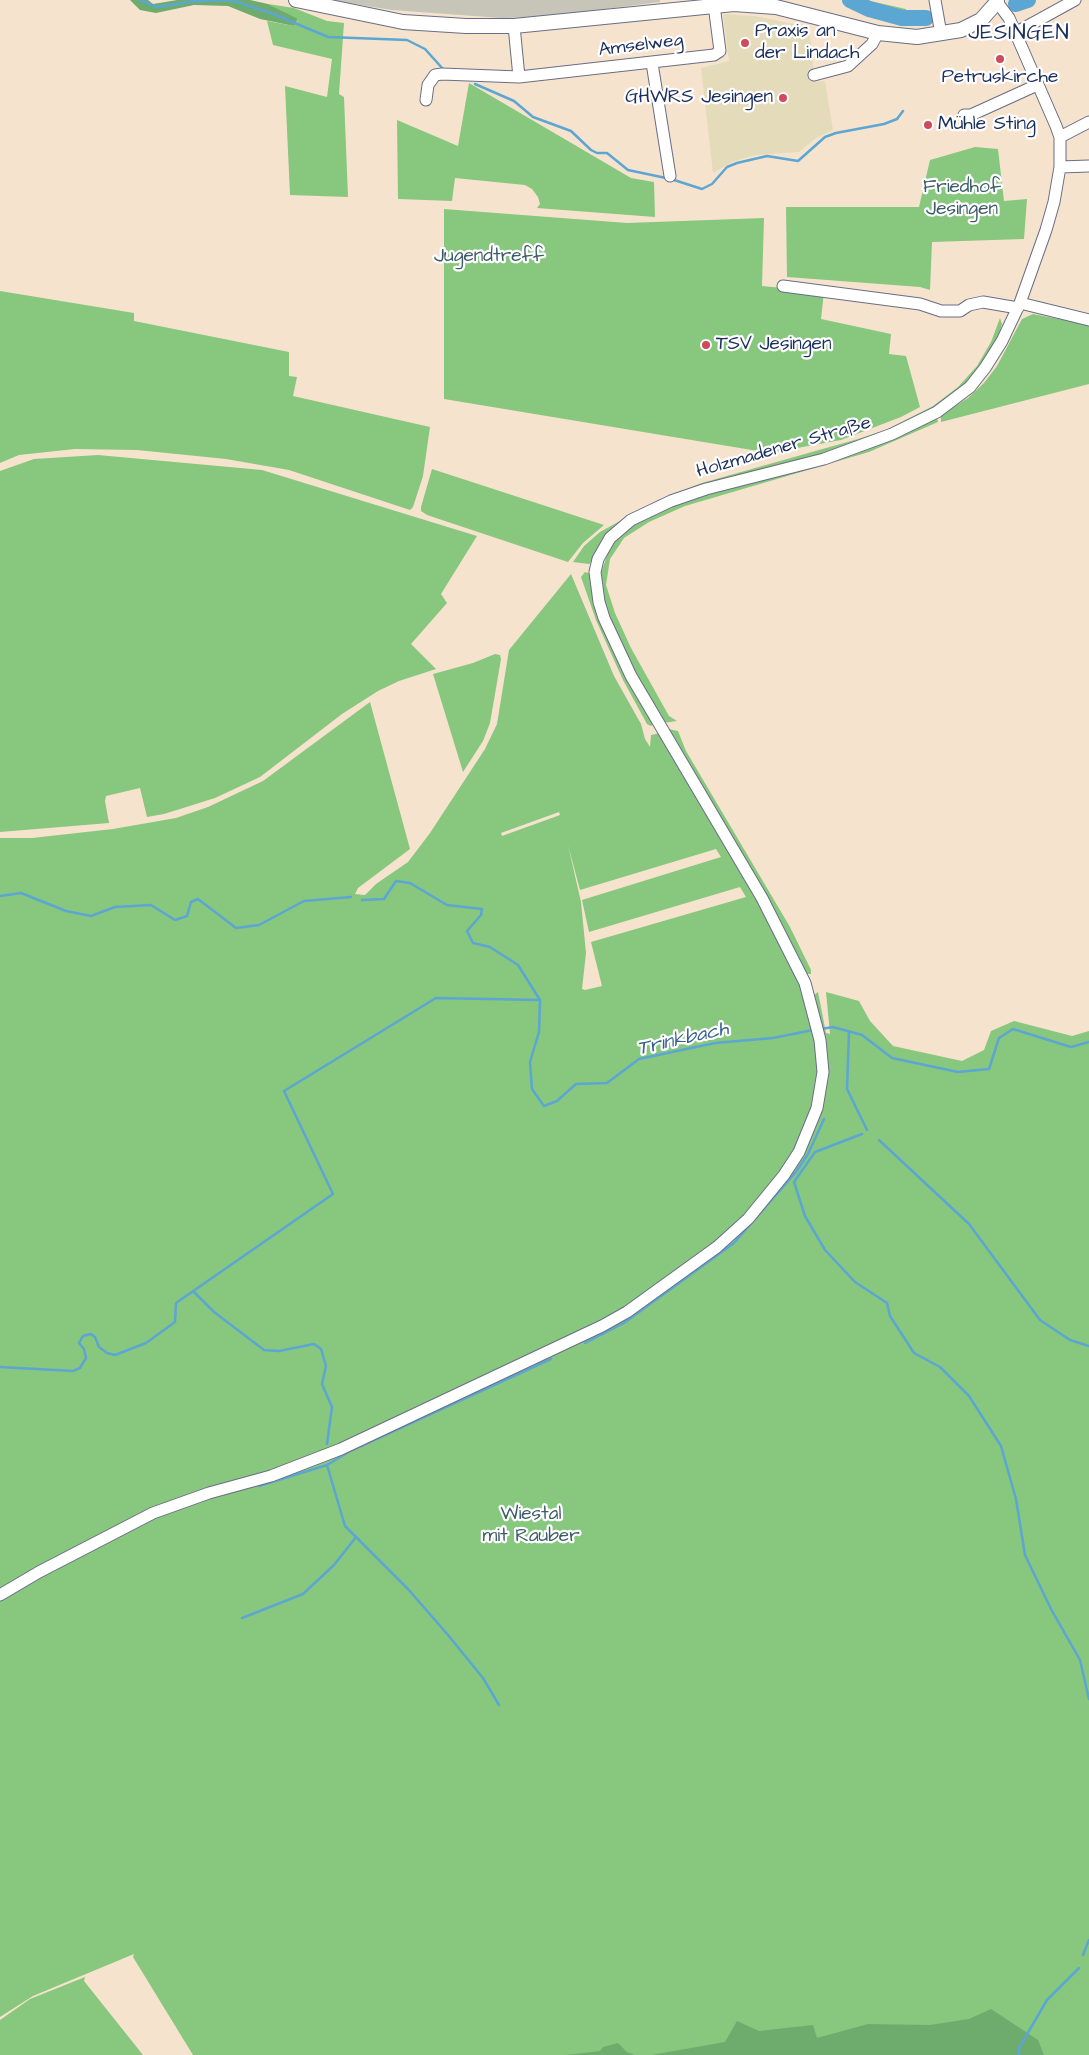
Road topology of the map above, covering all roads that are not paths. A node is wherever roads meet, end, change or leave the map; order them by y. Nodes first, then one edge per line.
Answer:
1 (296, 0) edge
2 (935, 0) edge
3 (1076, 0) edge
4 (998, 1) edge
5 (714, 5) junction
6 (514, 26) junction
7 (878, 33) junction
8 (1015, 33) junction
9 (942, 34) junction
10 (652, 63) junction
11 (814, 75) dead end
12 (519, 77) junction
13 (1037, 85) junction
14 (426, 100) dead end
15 (964, 115) dead end
16 (1089, 122) edge
17 (1060, 137) junction
18 (1089, 166) edge
19 (1060, 167) junction
20 (670, 176) dead end
21 (783, 286) dead end
22 (1019, 305) junction
23 (1089, 320) edge
24 (0, 1595) edge

1 - 6 main road
2 - 9 street
3 - 8 street
4 - 8 street
4 - 9 main road
5 - 6 main road
5 - 7 main road
5 - 10 street, Amselweg
6 - 12 street
7 - 9 main road
7 - 11 street
8 - 13 street
10 - 12 street, Amselweg
10 - 20 street
12 - 14 street, Amselweg
13 - 15 street
13 - 17 street
16 - 17 street
17 - 19 street, Holzmadener Straße
18 - 19 street
19 - 22 street, Holzmadener Straße
21 - 22 street
22 - 23 street
22 - 24 street, Holzmadener Straße

